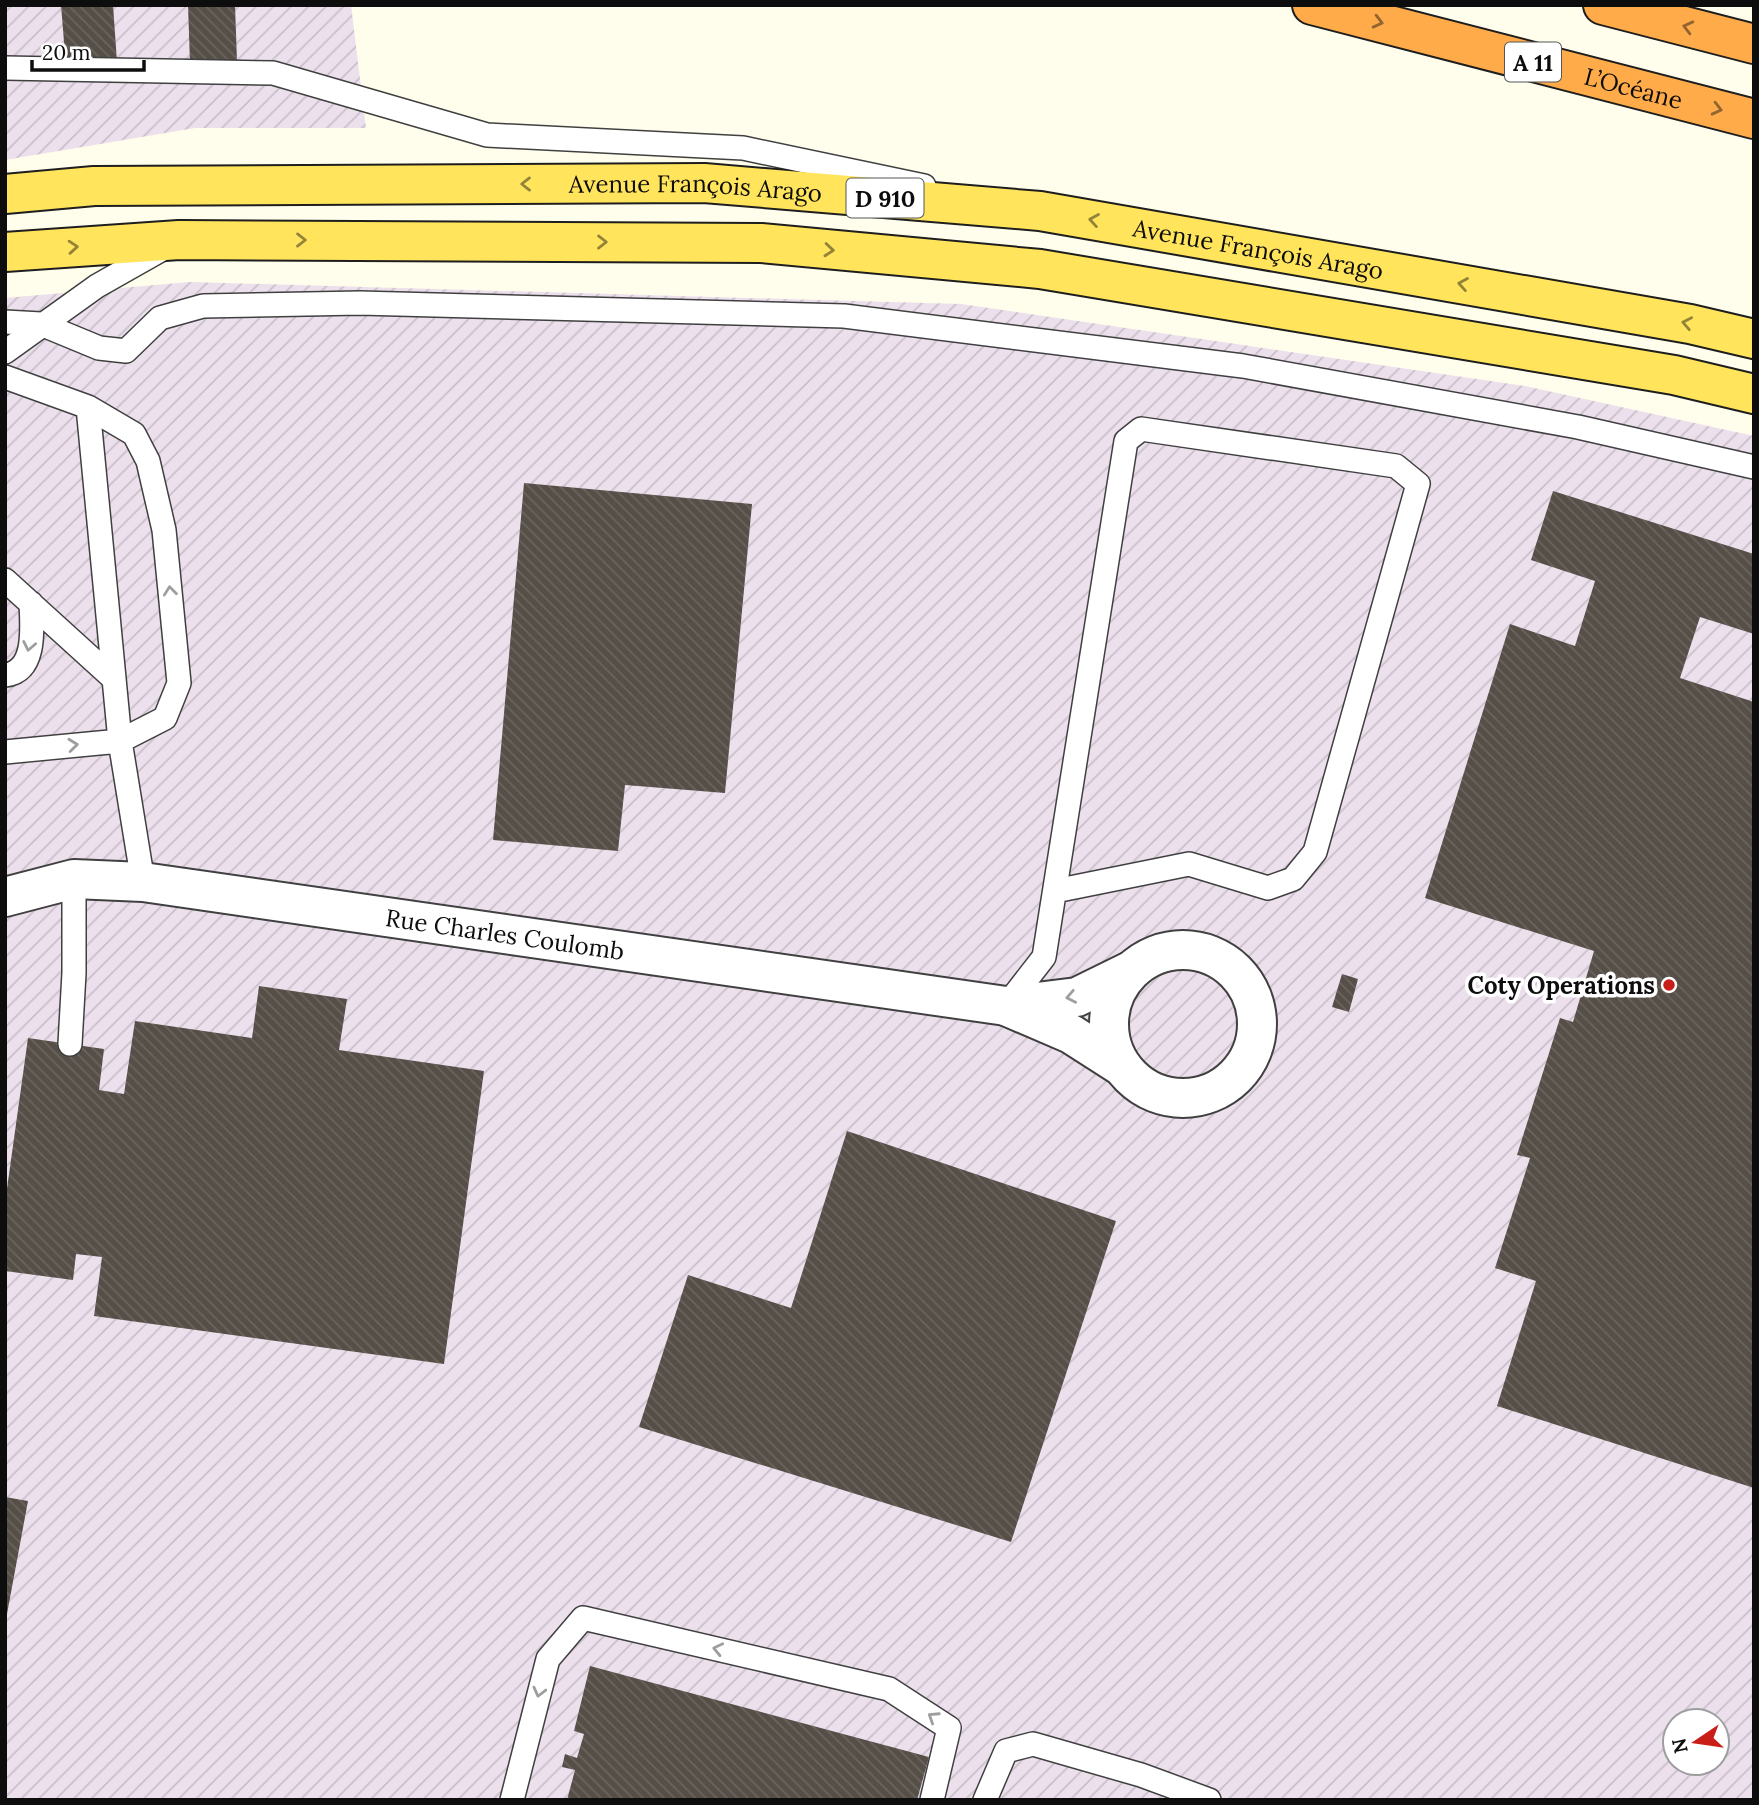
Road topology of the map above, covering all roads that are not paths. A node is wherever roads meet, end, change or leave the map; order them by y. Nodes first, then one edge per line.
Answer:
1 (1312, 5) edge
2 (1603, 5) edge
3 (1754, 44) edge
4 (5, 68) edge
5 (1754, 119) edge
6 (5, 194) edge
7 (1040, 211) junction
8 (179, 240) junction
9 (5, 252) edge
10 (5, 322) edge
11 (41, 324) junction
12 (1754, 339) edge
13 (5, 352) edge
14 (5, 377) edge
15 (1754, 394) edge
16 (88, 407) junction
17 (1754, 467) edge
18 (5, 580) edge
19 (31, 603) junction
20 (5, 676) edge
21 (114, 679) junction
22 (120, 741) junction
23 (5, 752) edge
24 (74, 879) junction
25 (144, 883) junction
26 (1055, 891) junction
27 (5, 897) edge
28 (1130, 971) junction
29 (1006, 1006) junction
30 (70, 1044) dead end
31 (1121, 1066) junction
32 (512, 1800) edge
33 (932, 1800) edge
34 (985, 1800) edge
35 (1209, 1800) edge

1 -> 5 highway, L’Océane / A 11
3 -> 2 highway
4 - 7 lane
7 -> 6 main road, Avenue François Arago / D 910
12 -> 7 main road, Avenue François Arago / D 910
9 -> 8 main road, D 910
8 - 11 lane
8 -> 15 main road, D 910
10 - 11 lane
11 - 13 lane
11 - 17 lane
14 - 16 lane
16 - 21 lane
22 -> 16 lane
18 - 19 lane
19 -> 20 lane
19 - 21 lane
21 - 22 lane
23 -> 22 lane
22 - 25 lane
24 - 25 street, Rue Charles Coulomb
24 - 27 street, Rue Charles Coulomb
24 - 30 lane
25 - 29 street, Rue Charles Coulomb
26 - 26 lane
26 - 29 lane
28 -> 29 street, Rue Charles Coulomb
28 - 31 street, Rue Charles Coulomb
28 - 31 street, Rue Charles Coulomb
29 - 31 street, Rue Charles Coulomb
33 -> 32 lane
34 - 35 lane

